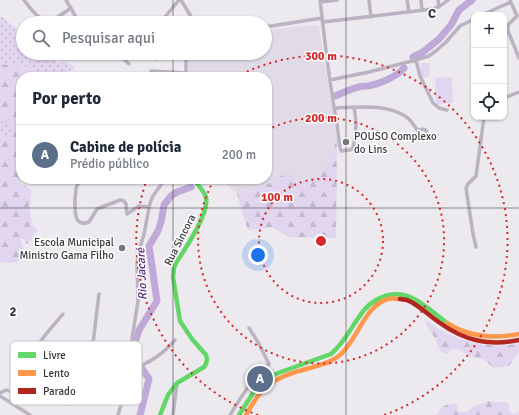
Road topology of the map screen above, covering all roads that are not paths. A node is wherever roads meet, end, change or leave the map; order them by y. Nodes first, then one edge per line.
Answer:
1 (24, 0) edge
2 (66, 0) edge
3 (180, 0) edge
4 (337, 0) edge
5 (368, 0) edge
6 (407, 0) edge
7 (421, 0) edge
8 (438, 0) edge
9 (448, 0) edge
10 (320, 1) edge
11 (511, 1) edge
12 (439, 7) junction
13 (71, 8) junction
14 (422, 10) junction
15 (409, 12) junction
16 (488, 12) edge
17 (37, 16) edge
18 (59, 16) edge
19 (75, 16) edge
20 (166, 16) edge
21 (190, 16) edge
22 (518, 16) edge
23 (371, 17) junction
24 (323, 20) junction
25 (471, 20) edge
26 (272, 26) edge
27 (519, 58) edge
28 (125, 60) edge
29 (186, 60) edge
30 (416, 60) junction
31 (129, 64) dead end
32 (151, 71) dead end
33 (160, 72) edge
34 (186, 72) edge
35 (330, 80) junction
36 (519, 92) edge
37 (507, 97) edge
38 (354, 107) junction
39 (334, 108) junction
40 (447, 110) dead end
41 (484, 120) edge
42 (418, 130) dead end
43 (78, 184) edge
44 (162, 184) edge
45 (197, 184) edge
46 (149, 207) junction
47 (476, 247) dead end
48 (99, 294) dead end
49 (63, 314) dead end
50 (249, 328) dead end
51 (519, 334) edge
52 (175, 340) dead end
53 (519, 340) edge
54 (40, 341) edge
55 (93, 341) edge
56 (132, 341) edge
57 (142, 365) edge
58 (177, 383) junction
59 (10, 391) edge
60 (0, 393) edge
61 (0, 396) edge
62 (10, 402) edge
63 (14, 405) edge
64 (121, 405) edge
65 (30, 415) edge
66 (118, 415) edge
67 (160, 415) edge
68 (173, 415) edge
69 (230, 415) edge
70 (239, 415) edge
71 (246, 415) edge

1 - 17 street
2 - 13 street
3 - 20 street
3 - 21 street
4 - 10 street
5 - 23 street
6 - 15 street
7 - 14 street
8 - 12 street
9 - 12 street
10 - 24 street
11 - 16 street
11 - 22 street
12 - 14 street
13 - 18 street
13 - 19 street
14 - 15 street
15 - 23 street
22 - 27 street
23 - 24 street
24 - 26 street
24 - 35 street
25 - 30 street
28 - 31 street
29 - 34 street
30 - 35 street
30 - 40 street
32 - 33 street
35 - 39 street
36 - 37 street
38 - 39 street
38 - 39 street
38 - 42 street
41 - 47 street
43 - 46 street
44 - 46 street
45 - 58 main road, Rua Sincora
46 - 56 street
48 - 55 street
49 - 54 street
50 - 69 street
51 - 70 main road
52 - 57 street
53 - 71 main road
58 - 67 main road, Rua Sincora
58 - 68 street
59 - 60 street
61 - 62 street
63 - 65 street
64 - 66 street

